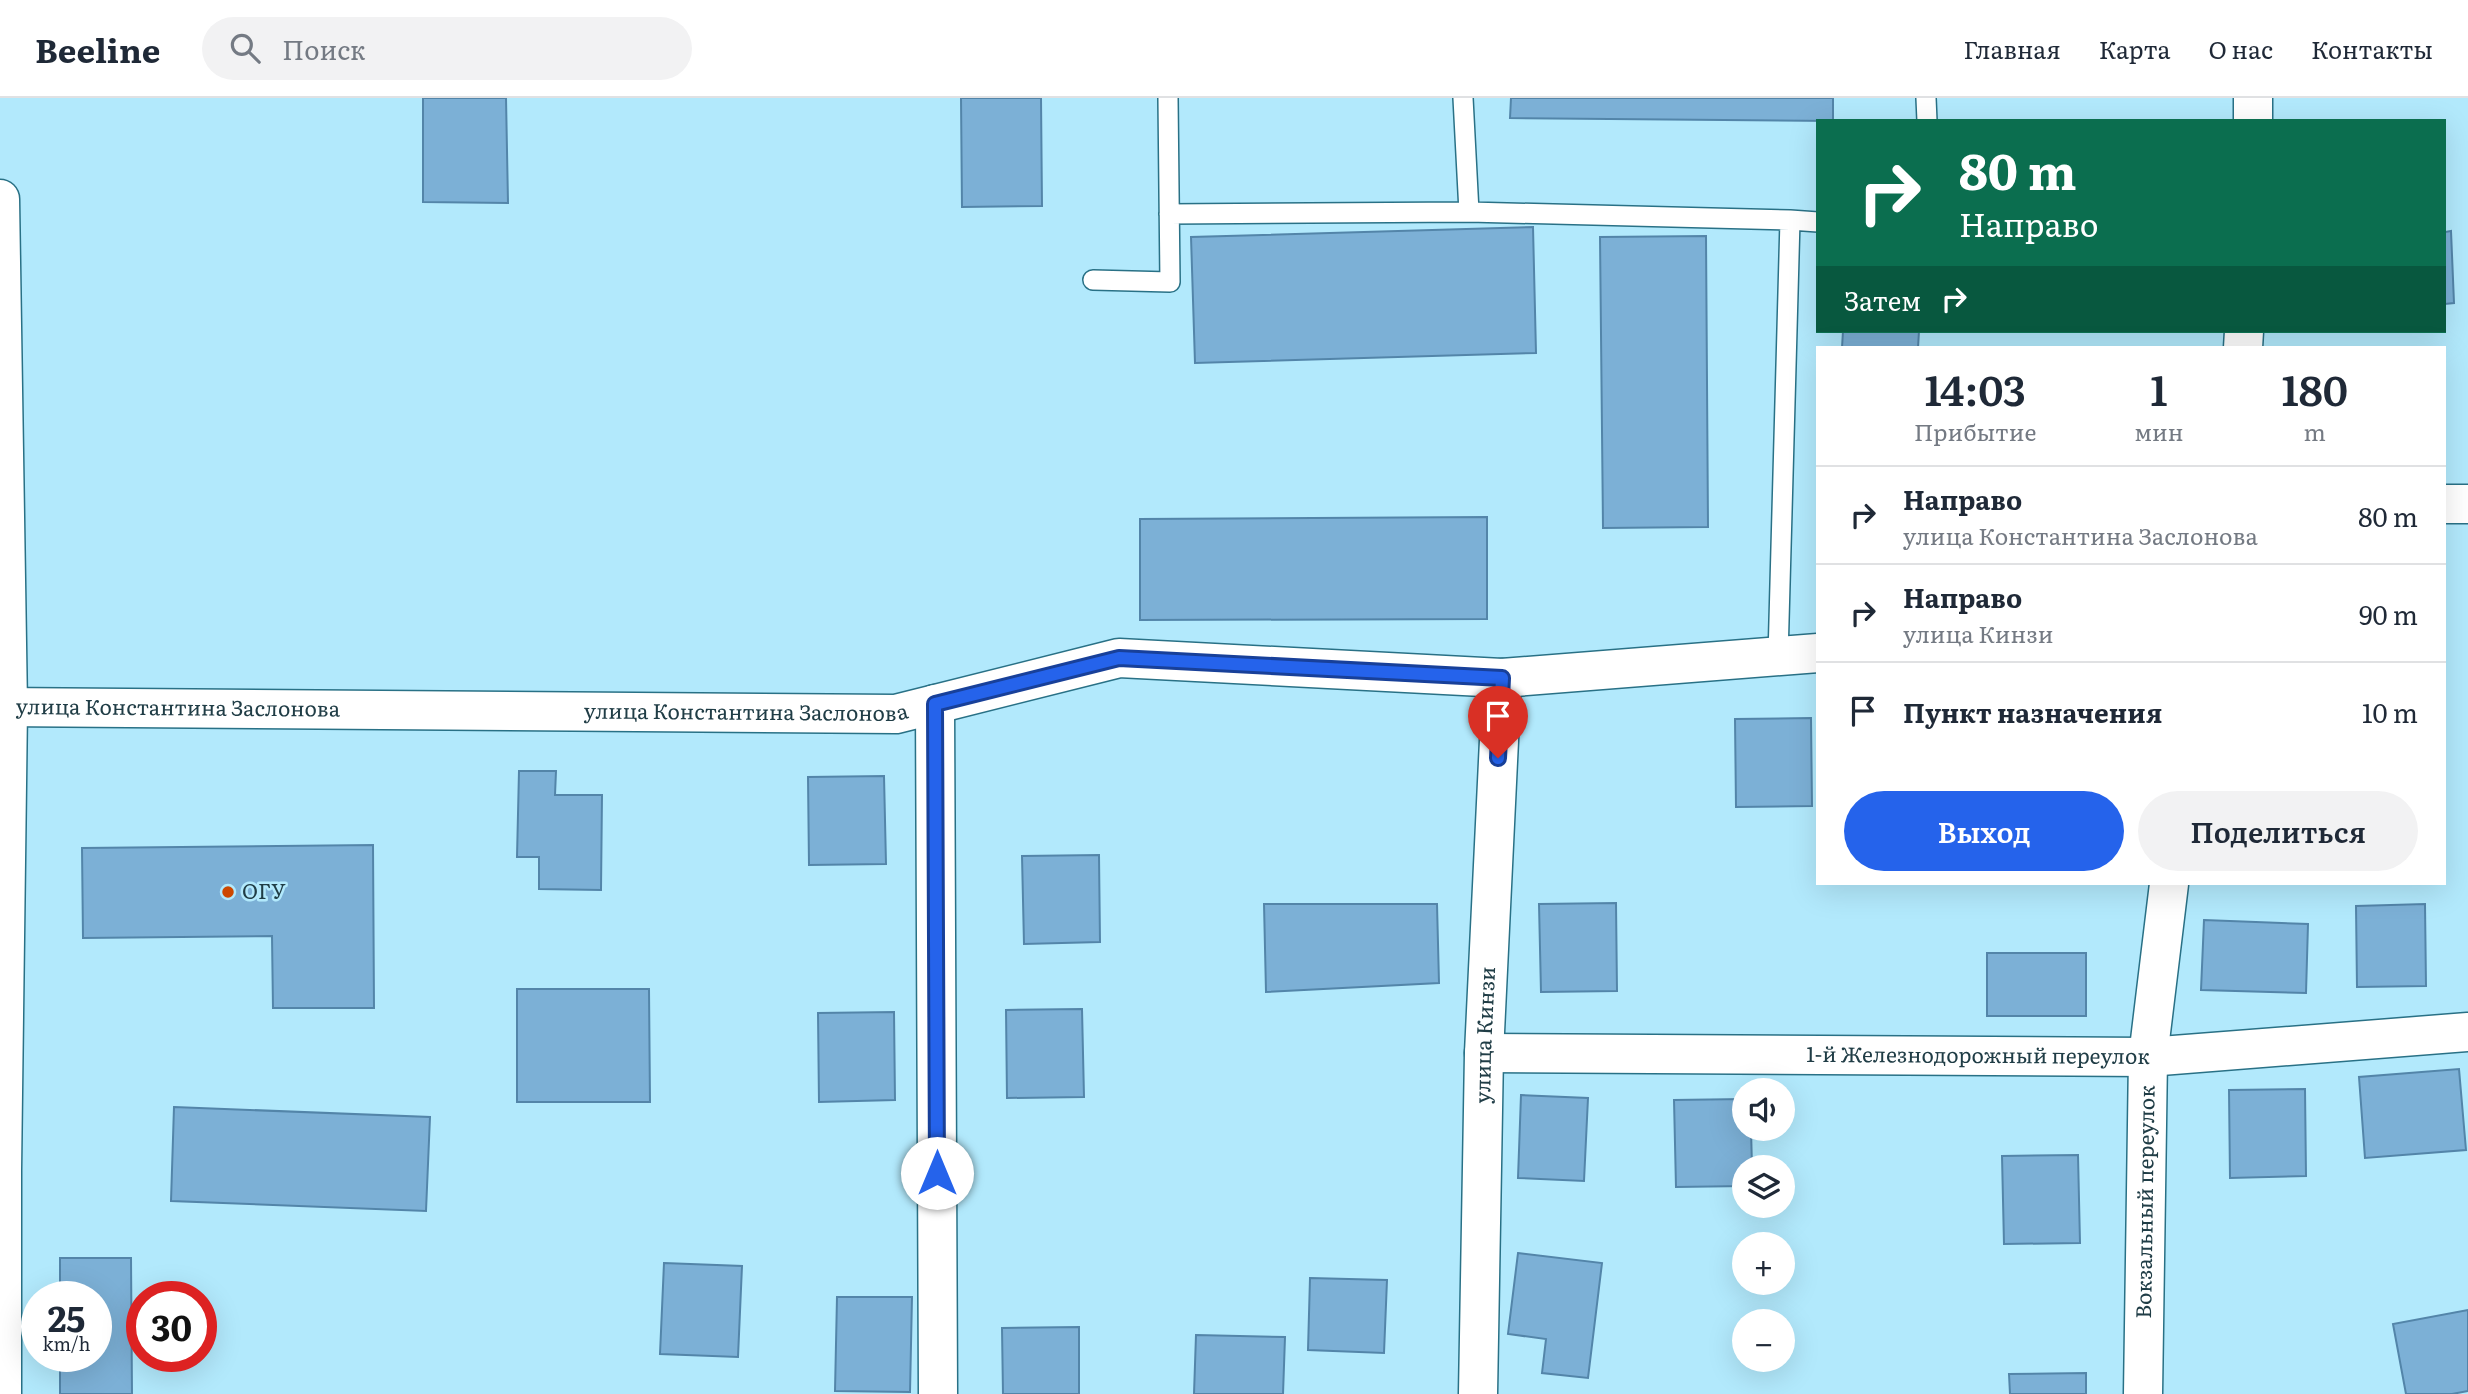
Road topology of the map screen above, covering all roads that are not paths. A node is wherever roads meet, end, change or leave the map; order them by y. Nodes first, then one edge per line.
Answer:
1 (1168, 98) edge
2 (1464, 98) edge
3 (1926, 98) edge
4 (2253, 98) edge
5 (1927, 119) edge
6 (2253, 119) edge
7 (0, 199) edge
8 (1469, 212) junction
9 (1169, 214) junction
10 (1790, 220) junction
11 (1816, 222) edge
12 (1093, 280) dead end
13 (2446, 504) edge
14 (2468, 504) edge
15 (1816, 653) edge
16 (1778, 657) junction
17 (1502, 678) junction
18 (935, 704) junction
19 (4, 707) edge
20 (2169, 885) edge
21 (2468, 1032) edge
22 (1485, 1053) junction
23 (2148, 1057) junction
24 (1, 1170) edge
25 (2, 1394) edge
26 (938, 1394) edge
27 (1478, 1394) edge
28 (2143, 1394) edge

1 - 9 lane
2 - 8 lane
3 - 5 lane
4 - 6 street
7 - 19 street
8 - 9 lane
8 - 10 lane
9 - 12 lane
10 - 11 lane
10 - 16 lane
13 - 14 street
15 - 16 street, улица Константина Заслонова
16 - 17 street, улица Константина Заслонова
17 - 18 street, улица Константина Заслонова
17 - 22 street, улица Кинзи
18 - 19 street, улица Константина Заслонова
18 - 26 street
19 - 24 street
20 - 23 street, Вокзальный переулок
21 - 23 street, 1-й Железнодорожный переулок
22 - 23 street, 1-й Железнодорожный переулок
22 - 27 street, улица Кинзи
23 - 28 street, Вокзальный переулок
24 - 25 street

